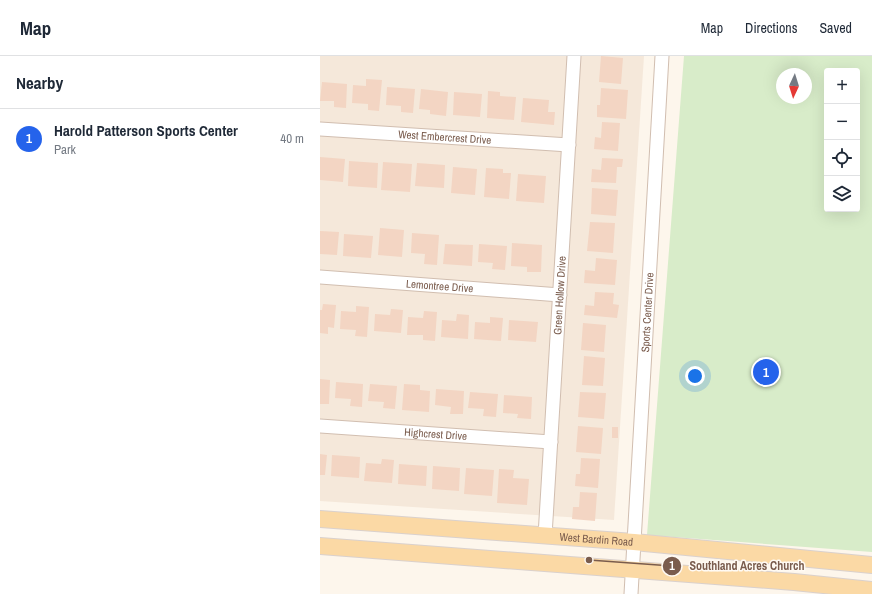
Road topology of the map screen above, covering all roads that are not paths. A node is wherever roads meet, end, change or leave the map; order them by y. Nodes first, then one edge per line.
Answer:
1 (574, 56) edge
2 (662, 56) edge
3 (320, 129) edge
4 (569, 145) junction
5 (320, 277) edge
6 (560, 295) junction
7 (320, 426) edge
8 (551, 442) junction
9 (320, 519) edge
10 (361, 522) junction
11 (320, 527) edge
12 (545, 536) junction
13 (634, 542) junction
14 (320, 546) edge
15 (872, 565) edge
16 (633, 569) junction
17 (872, 590) edge
18 (631, 594) edge

1 - 4 street, Green Hollow Drive
2 - 13 street, Sports Center Drive
3 - 4 street, West Embercrest Drive
4 - 6 street, Green Hollow Drive
5 - 6 street, Lemontree Drive
6 - 8 street, Green Hollow Drive
7 - 8 street, Highcrest Drive
8 - 12 street, Green Hollow Drive
9 - 10 main road, West Bardin Road
10 - 11 main road
10 - 12 main road, West Bardin Road
12 - 13 main road, West Bardin Road
13 - 15 main road, West Bardin Road
13 - 16 street, Sports Center Drive
14 - 16 main road
16 - 17 main road
16 - 18 street, Sports Center Drive

